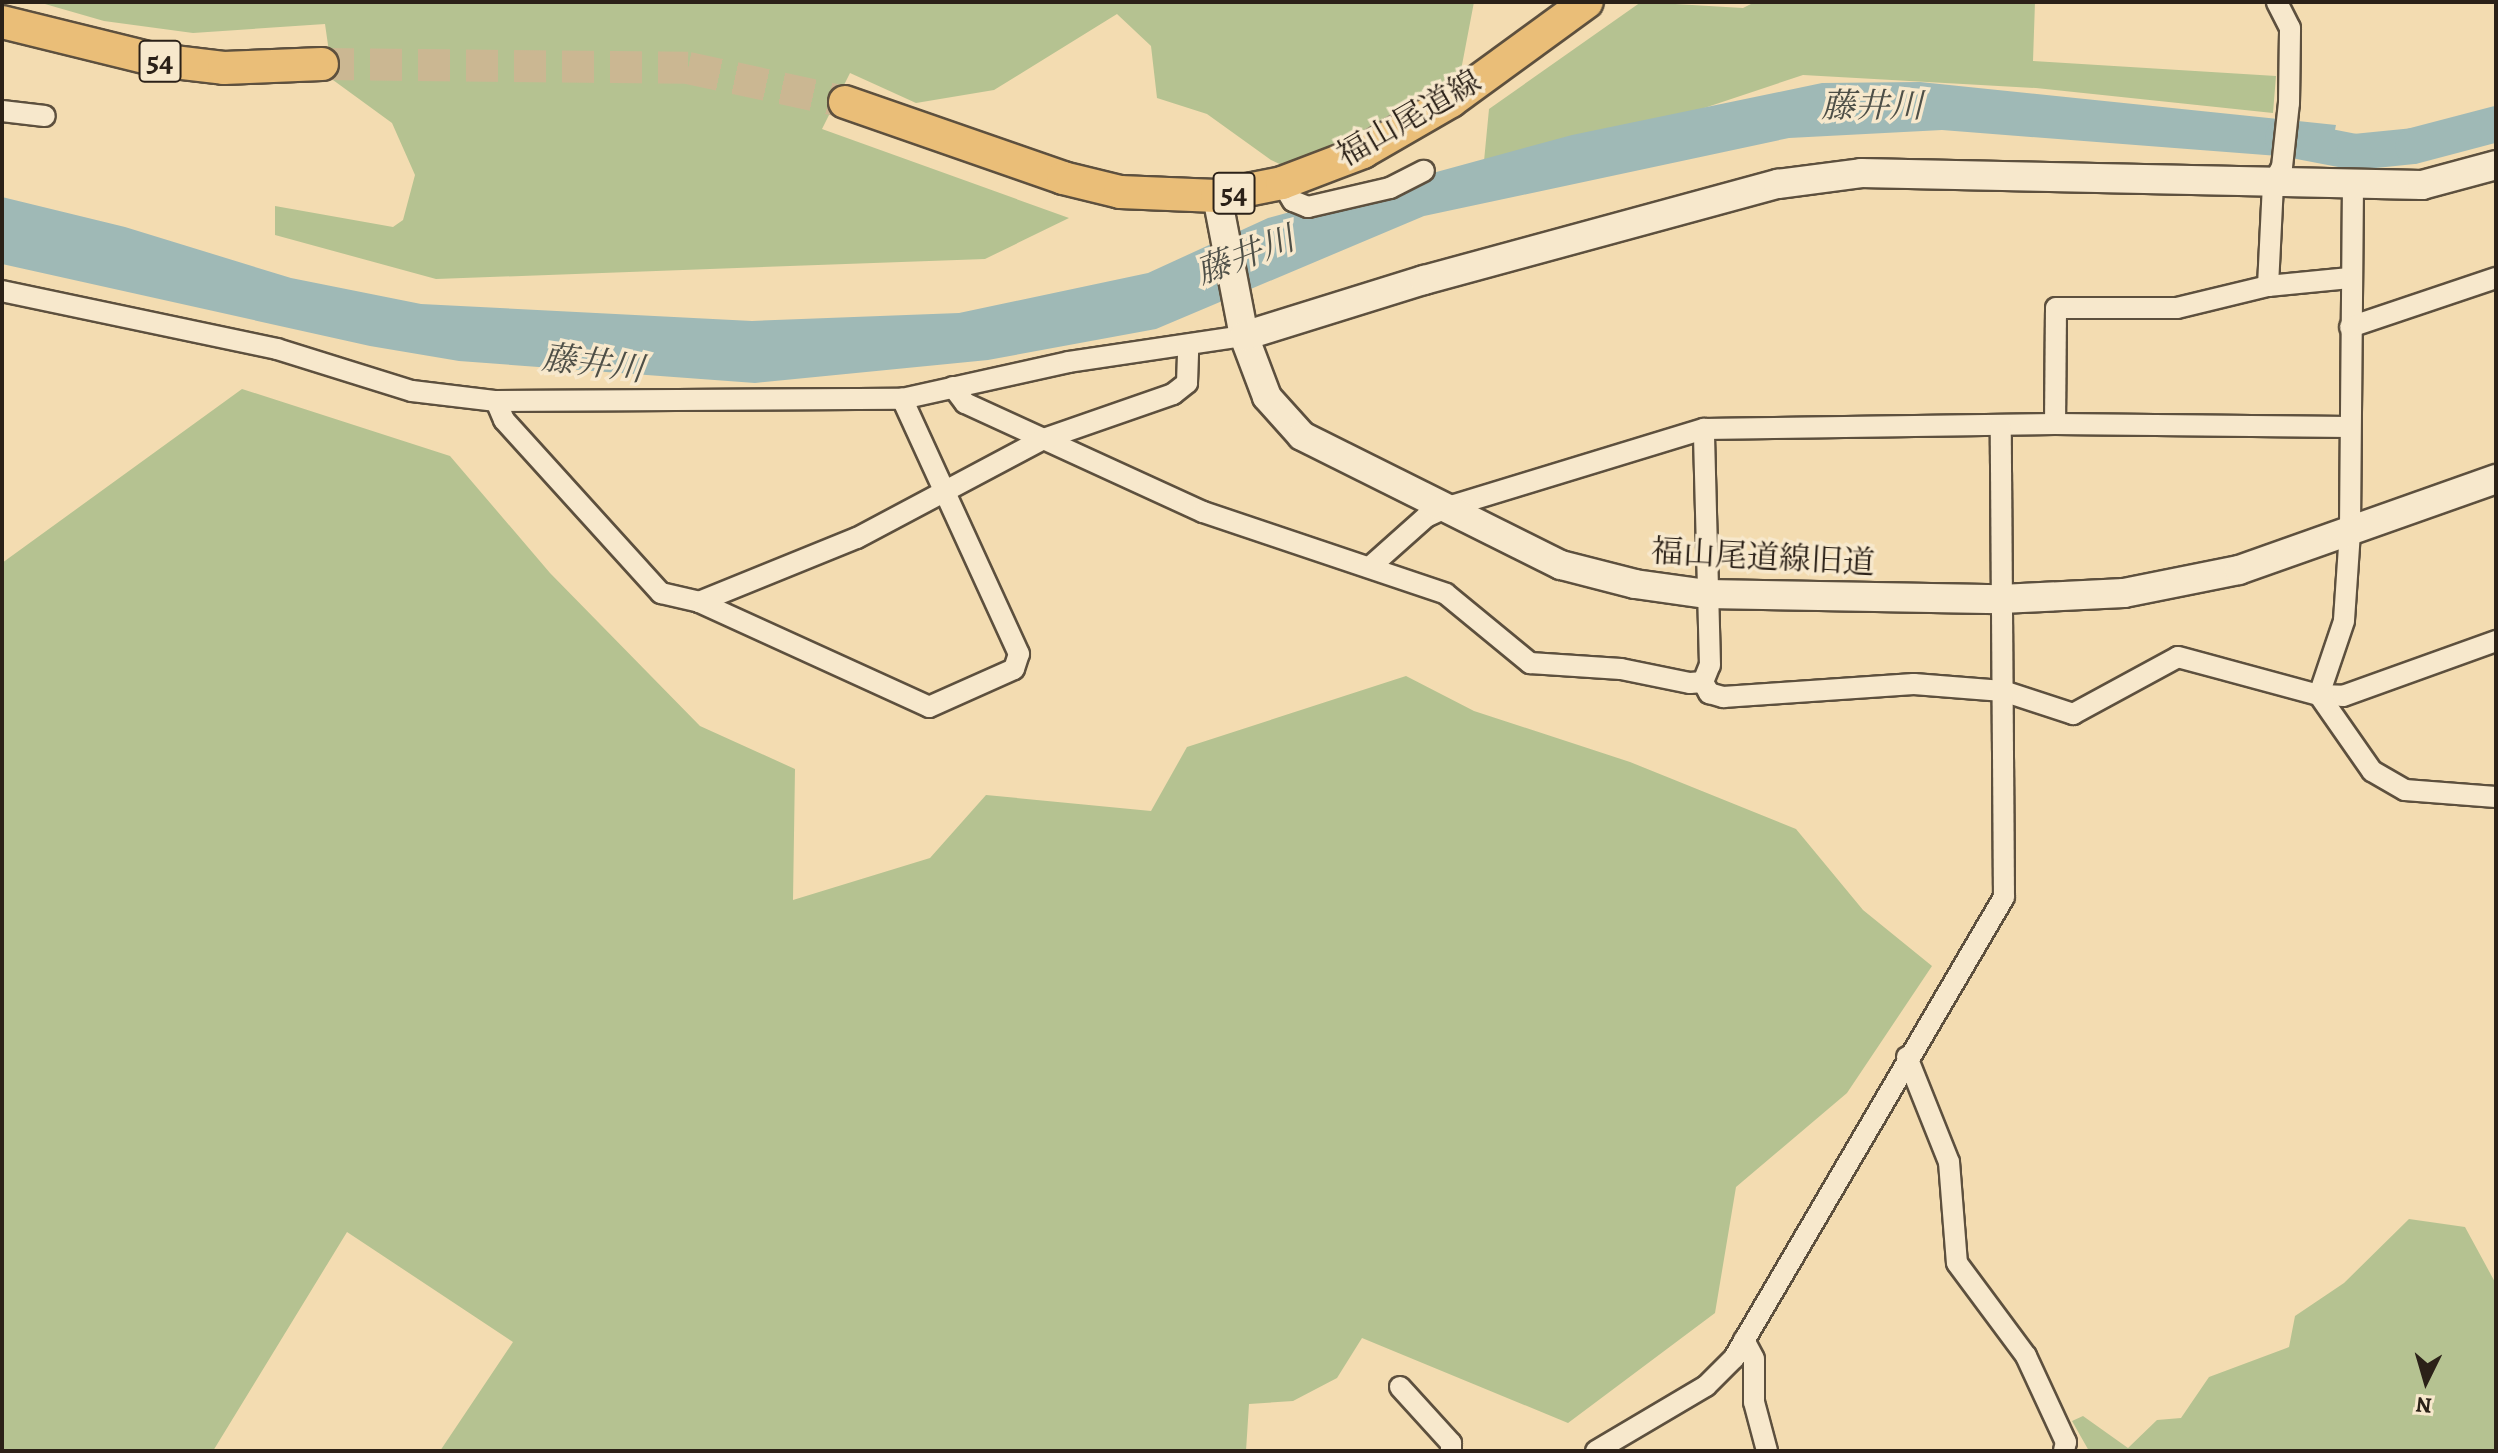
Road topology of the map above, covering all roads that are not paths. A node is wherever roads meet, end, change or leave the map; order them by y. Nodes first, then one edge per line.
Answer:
1 (2277, 2) edge
2 (1579, 4) edge
3 (2, 22) edge
4 (322, 64) tunnel mouth
5 (845, 102) tunnel mouth
6 (2, 111) edge
7 (45, 116) dead end
8 (2496, 165) edge
9 (1424, 171) dead end
10 (2277, 175) junction
11 (1282, 183) junction
12 (2353, 184) junction
13 (1219, 210) junction
14 (2350, 278) junction
15 (2496, 278) edge
16 (2268, 286) junction
17 (2, 291) edge
18 (1241, 324) junction
19 (2350, 327) junction
20 (1188, 346) junction
21 (953, 387) junction
22 (902, 399) junction
23 (496, 401) junction
24 (2055, 424) junction
25 (2001, 426) junction
26 (2349, 427) junction
27 (1704, 429) junction
28 (1041, 440) junction
29 (2496, 479) edge
30 (944, 489) junction
31 (1445, 508) junction
32 (2350, 532) junction
33 (1371, 566) junction
34 (1707, 594) junction
35 (2001, 599) junction
36 (699, 602) junction
37 (2496, 641) edge
38 (1703, 682) junction
39 (2003, 691) junction
40 (2319, 695) junction
41 (2496, 797) edge
42 (1907, 1057) junction
43 (1744, 1340) junction
44 (1400, 1387) dead end
45 (1451, 1451) edge
46 (1596, 1451) edge
47 (1767, 1451) edge
48 (2064, 1451) edge

1 - 10 street
2 - 11 main road, 福山尾道線 / 54
3 - 4 main road, 54
5 - 13 main road, 福山尾道線 / 54
6 - 7 street
8 - 12 street
9 - 11 street
10 - 12 street
10 - 16 street
10 - 18 street
11 - 13 main road, 福山尾道線 / 54
12 - 14 street
13 - 18 street, 福山尾道線旧道
14 - 16 street
14 - 19 street
15 - 19 street
16 - 24 street
17 - 23 street
18 - 20 street
18 - 31 street, 福山尾道線旧道
19 - 26 street
20 - 21 street
20 - 28 street
21 - 22 street
21 - 28 street
22 - 23 street
22 - 30 street
23 - 36 street
24 - 25 street
24 - 26 street
25 - 27 street
25 - 35 street
26 - 32 street
27 - 31 street
27 - 34 street
28 - 30 street
28 - 33 street
29 - 32 street, 福山尾道線旧道
30 - 36 street
30 - 36 street
31 - 33 street
31 - 34 street, 福山尾道線旧道
32 - 35 street, 福山尾道線旧道
32 - 40 street
33 - 38 street
34 - 35 street, 福山尾道線旧道
34 - 38 street
35 - 39 street
37 - 40 street
38 - 39 street
39 - 40 street
39 - 42 street
40 - 41 street
42 - 43 street
42 - 48 street
43 - 46 street
43 - 47 street
44 - 45 street

